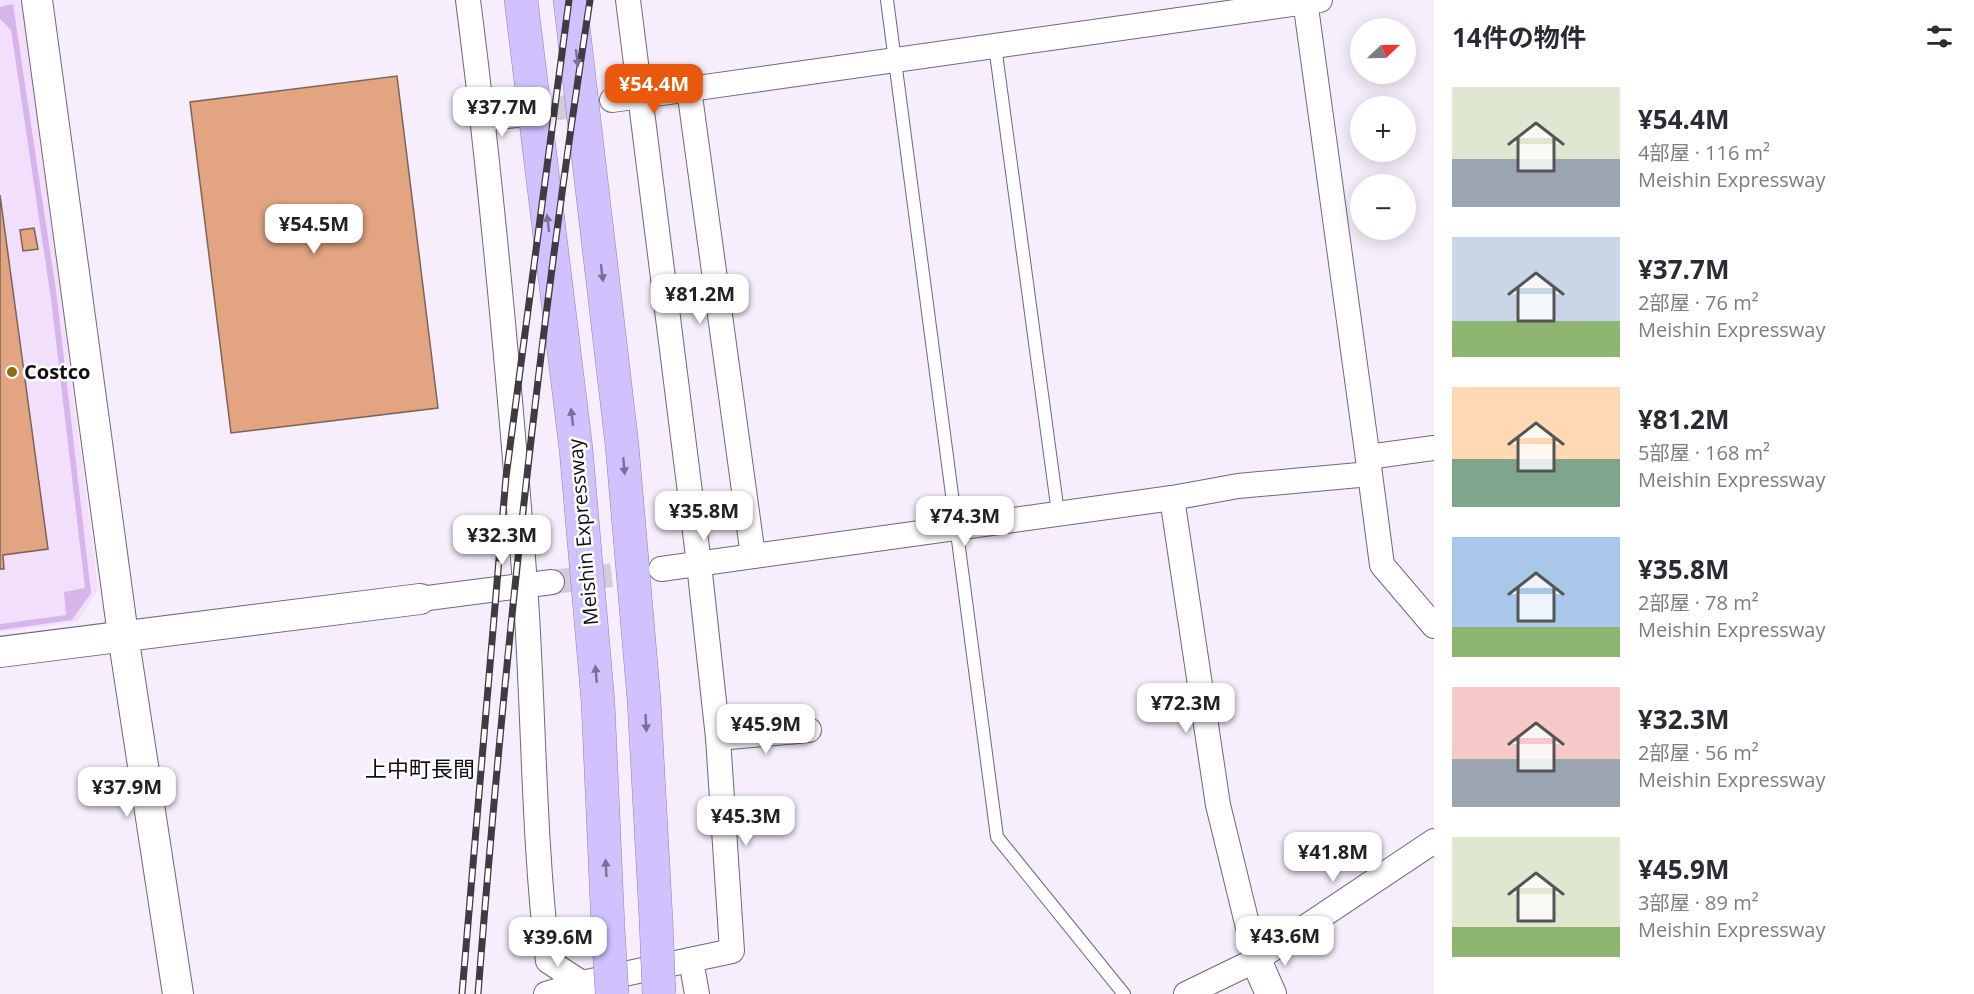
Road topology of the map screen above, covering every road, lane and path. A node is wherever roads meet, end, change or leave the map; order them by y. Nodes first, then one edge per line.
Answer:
1 (37, 0) edge
2 (468, 0) edge
3 (521, 0) edge
4 (570, 0) edge
5 (628, 0) edge
6 (887, 0) edge
7 (1310, 1) edge
8 (995, 46) junction
9 (895, 60) junction
10 (689, 89) junction
11 (640, 96) junction
12 (612, 100) tunnel mouth
13 (516, 115) tunnel mouth
14 (483, 119) junction
15 (1434, 448) edge
16 (1369, 466) junction
17 (1172, 498) junction
18 (1058, 513) junction
19 (956, 528) junction
20 (753, 556) junction
21 (699, 564) junction
22 (662, 569) tunnel mouth
23 (552, 582) tunnel mouth
24 (525, 585) junction
25 (420, 599) joint
26 (1434, 626) edge
27 (123, 635) junction
28 (0, 652) edge
29 (809, 730) dead end
30 (718, 738) junction
31 (1434, 841) edge
32 (691, 960) junction
33 (1256, 960) junction
34 (592, 990) edge
35 (178, 994) edge
36 (546, 994) edge
37 (659, 994) edge
38 (697, 994) edge
39 (1124, 994) edge
40 (1186, 994) edge
41 (1271, 994) edge

1 - 27 street
2 - 14 street
34 -> 3 highway, Meishin Expressway, bridge
4 -> 37 highway, bridge
5 - 11 street
6 - 9 lane
7 - 8 street
7 - 16 street
8 - 9 street
8 - 18 lane
9 - 10 street
9 - 19 lane
10 - 11 street
10 - 20 street
11 - 12 street
11 - 21 street
13 - 14 street
14 - 24 street
15 - 16 street
16 - 17 street
16 - 26 street
17 - 18 street
17 - 33 street
18 - 19 street
19 - 20 street
19 - 39 lane
20 - 21 street
21 - 22 street
21 - 30 street
23 - 24 street
24 - 25 street
24 - 34 street
25 - 27 street
27 - 28 street
27 - 35 street
29 - 30 street
30 - 32 street
31 - 33 street
32 - 34 street
32 - 38 street
33 - 40 street
33 - 41 street
34 - 36 street

